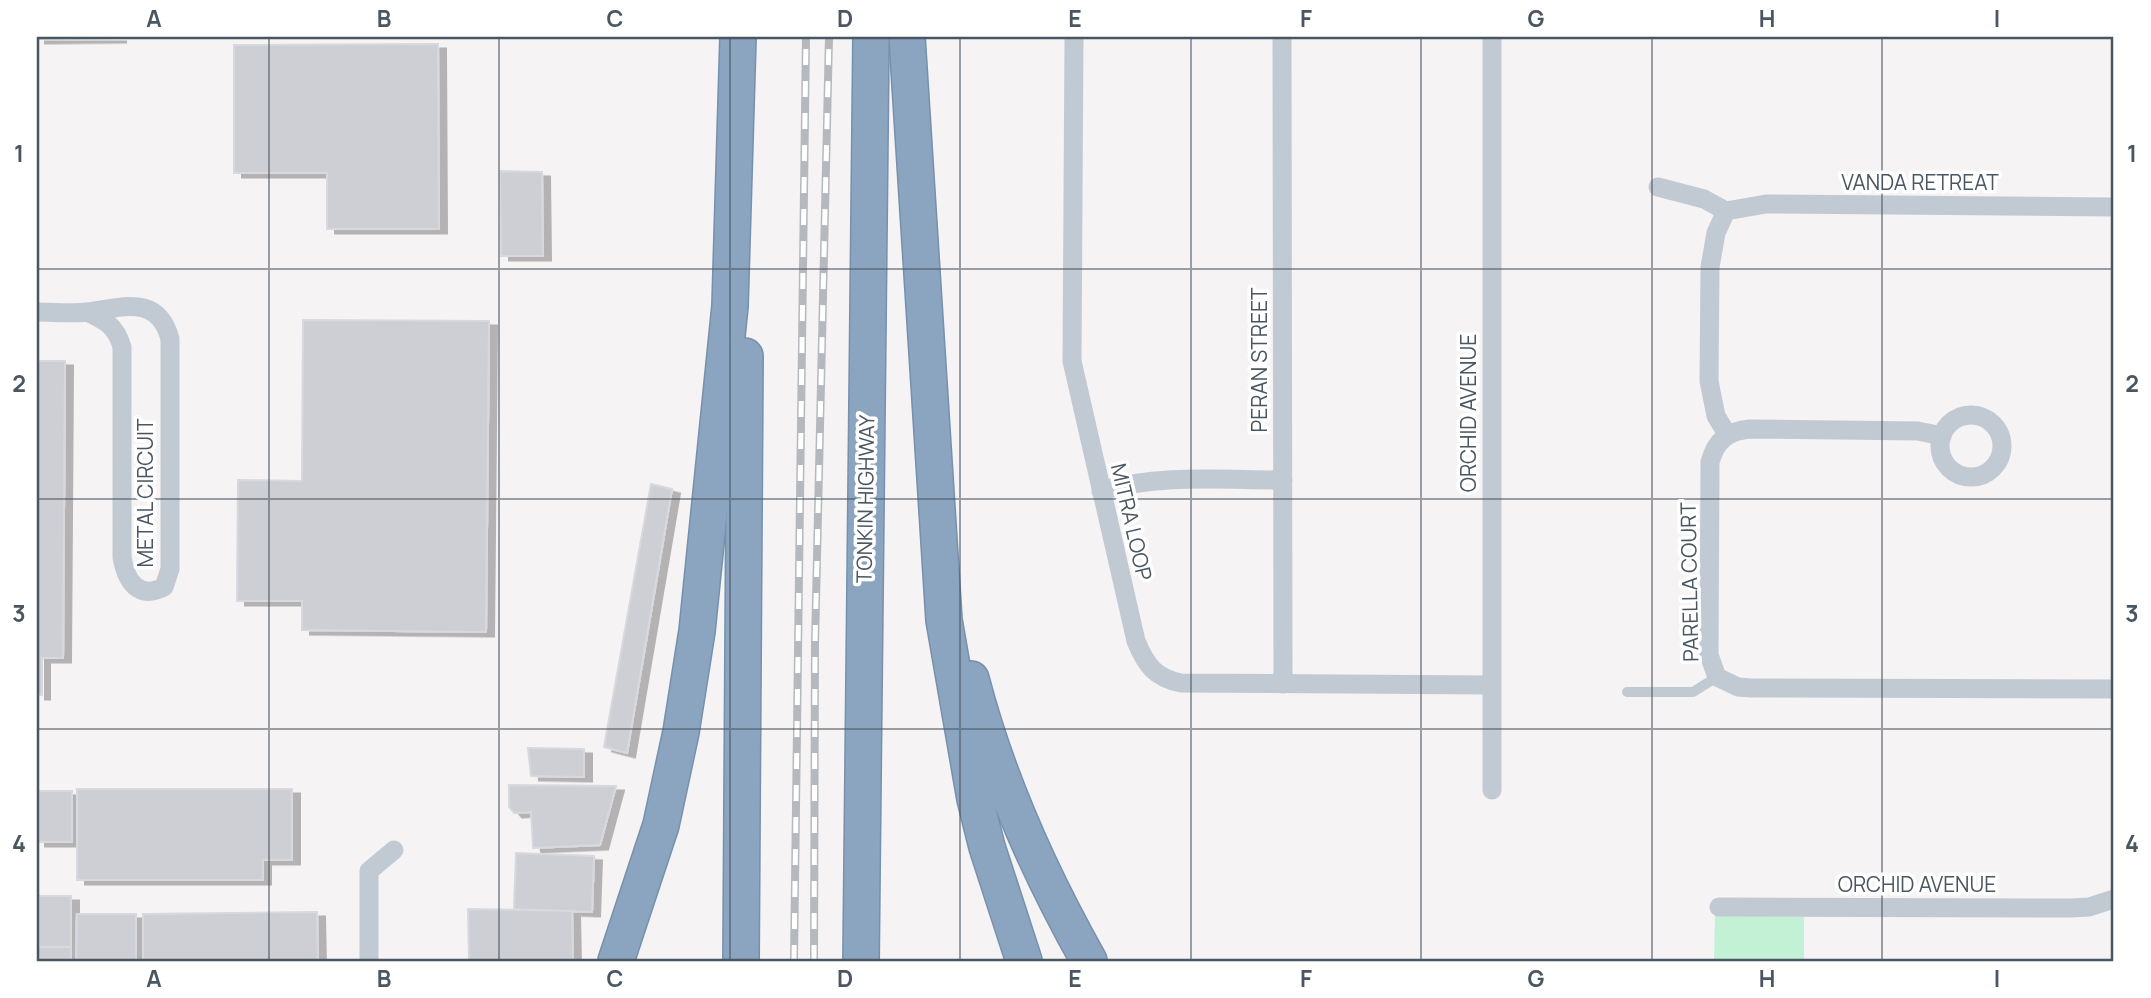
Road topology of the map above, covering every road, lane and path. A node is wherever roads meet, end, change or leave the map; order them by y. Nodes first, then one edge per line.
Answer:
1 (738, 37) edge
2 (747, 37) edge
3 (872, 37) edge
4 (907, 37) edge
5 (1074, 37) edge
6 (1282, 37) edge
7 (1492, 37) edge
8 (1658, 187) dead end
9 (2114, 207) edge
10 (1726, 211) junction
11 (37, 312) edge
12 (87, 312) junction
13 (1727, 434) junction
14 (1942, 436) dead end
15 (1283, 480) junction
16 (936, 490) junction
17 (1101, 491) junction
18 (1717, 677) junction
19 (1283, 684) junction
20 (1491, 685) junction
21 (2114, 689) edge
22 (1627, 692) dead end
23 (1492, 790) dead end
24 (394, 850) dead end
25 (2114, 899) edge
26 (1719, 906) dead end
27 (369, 961) edge
28 (616, 961) edge
29 (741, 961) edge
30 (861, 961) edge
31 (1024, 961) edge
32 (1089, 961) edge

1 - 28 highway
2 - 29 highway
3 - 30 highway, TONKIN HIGHWAY
4 - 16 highway
5 - 17 street, MITRA LOOP
6 - 15 street, PERAN STREET
7 - 20 street, ORCHID AVENUE
8 - 10 street
9 - 10 street, VANDA RETREAT
10 - 13 street
11 - 12 street, METAL CIRCUIT
12 - 12 street, METAL CIRCUIT
13 - 14 street
13 - 18 street, PARELLA COURT
15 - 17 street
15 - 19 street, PERAN STREET
16 - 31 highway
16 - 32 highway
17 - 19 street, MITRA LOOP
18 - 21 street, PARELLA COURT
18 - 22 lane
19 - 20 street, MITRA LOOP
20 - 23 street, ORCHID AVENUE
24 - 27 street
25 - 26 street, ORCHID AVENUE

